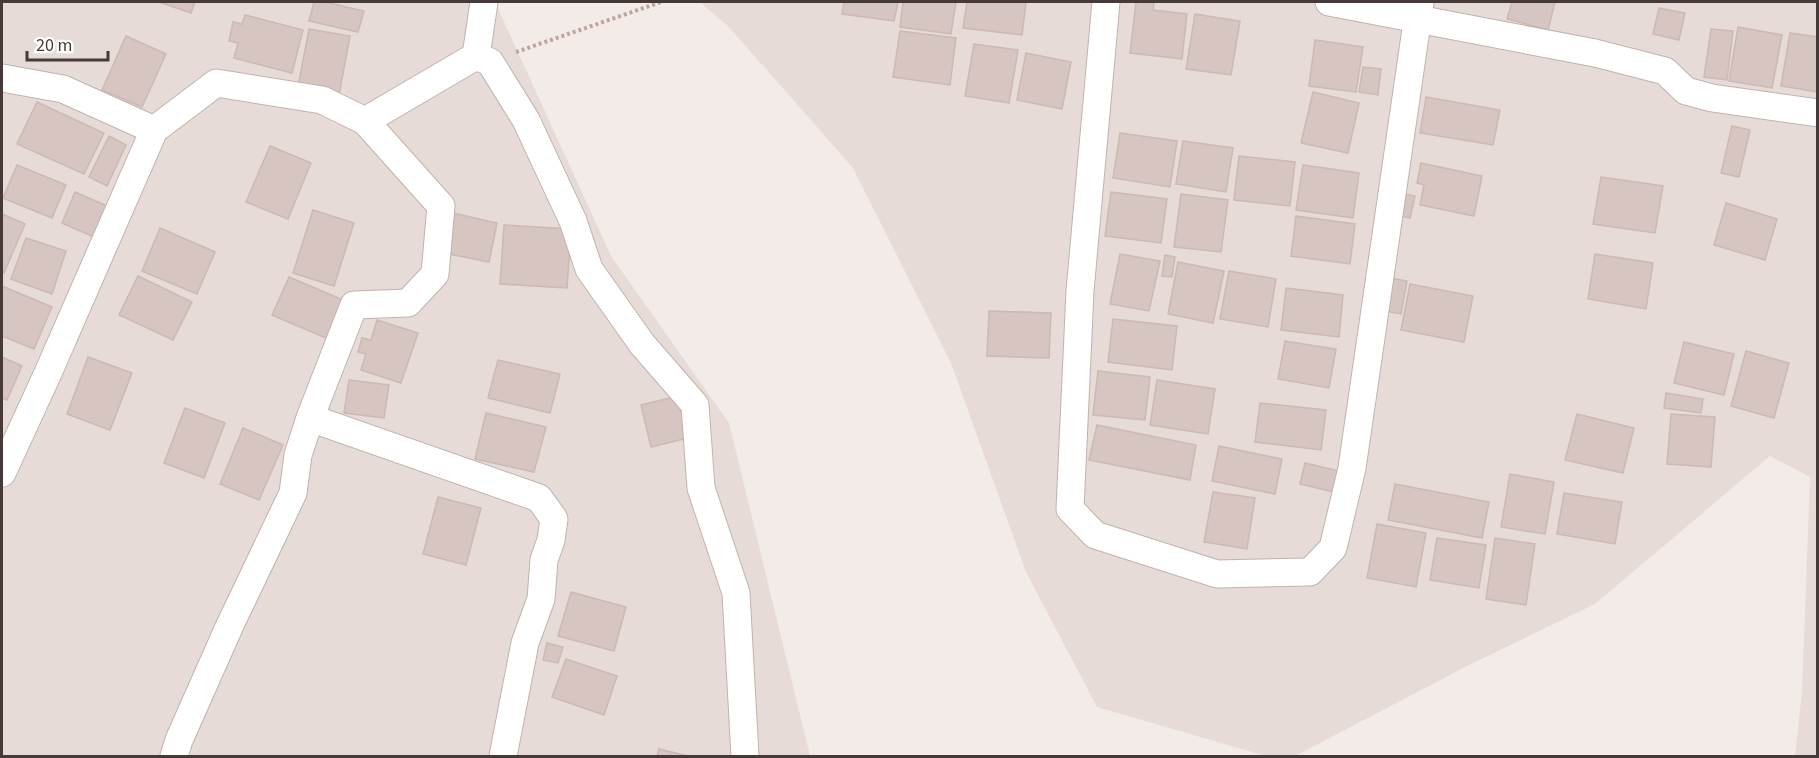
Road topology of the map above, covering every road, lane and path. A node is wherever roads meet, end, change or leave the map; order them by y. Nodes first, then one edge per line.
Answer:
1 (484, 2) edge
2 (661, 2) edge
3 (1106, 2) edge
4 (1329, 2) edge
5 (1419, 10) edge
6 (483, 59) junction
7 (2, 78) edge
8 (1818, 113) edge
9 (365, 121) junction
10 (154, 130) junction
11 (310, 418) junction
12 (2, 473) edge
13 (174, 756) edge
14 (503, 756) edge
15 (745, 756) edge

1 - 6 street
2 - 6 path
3 - 5 street
4 - 5 street
5 - 8 street
6 - 9 street
6 - 15 street
7 - 10 street
9 - 10 street
9 - 11 street
10 - 12 street
11 - 13 street
11 - 14 street

